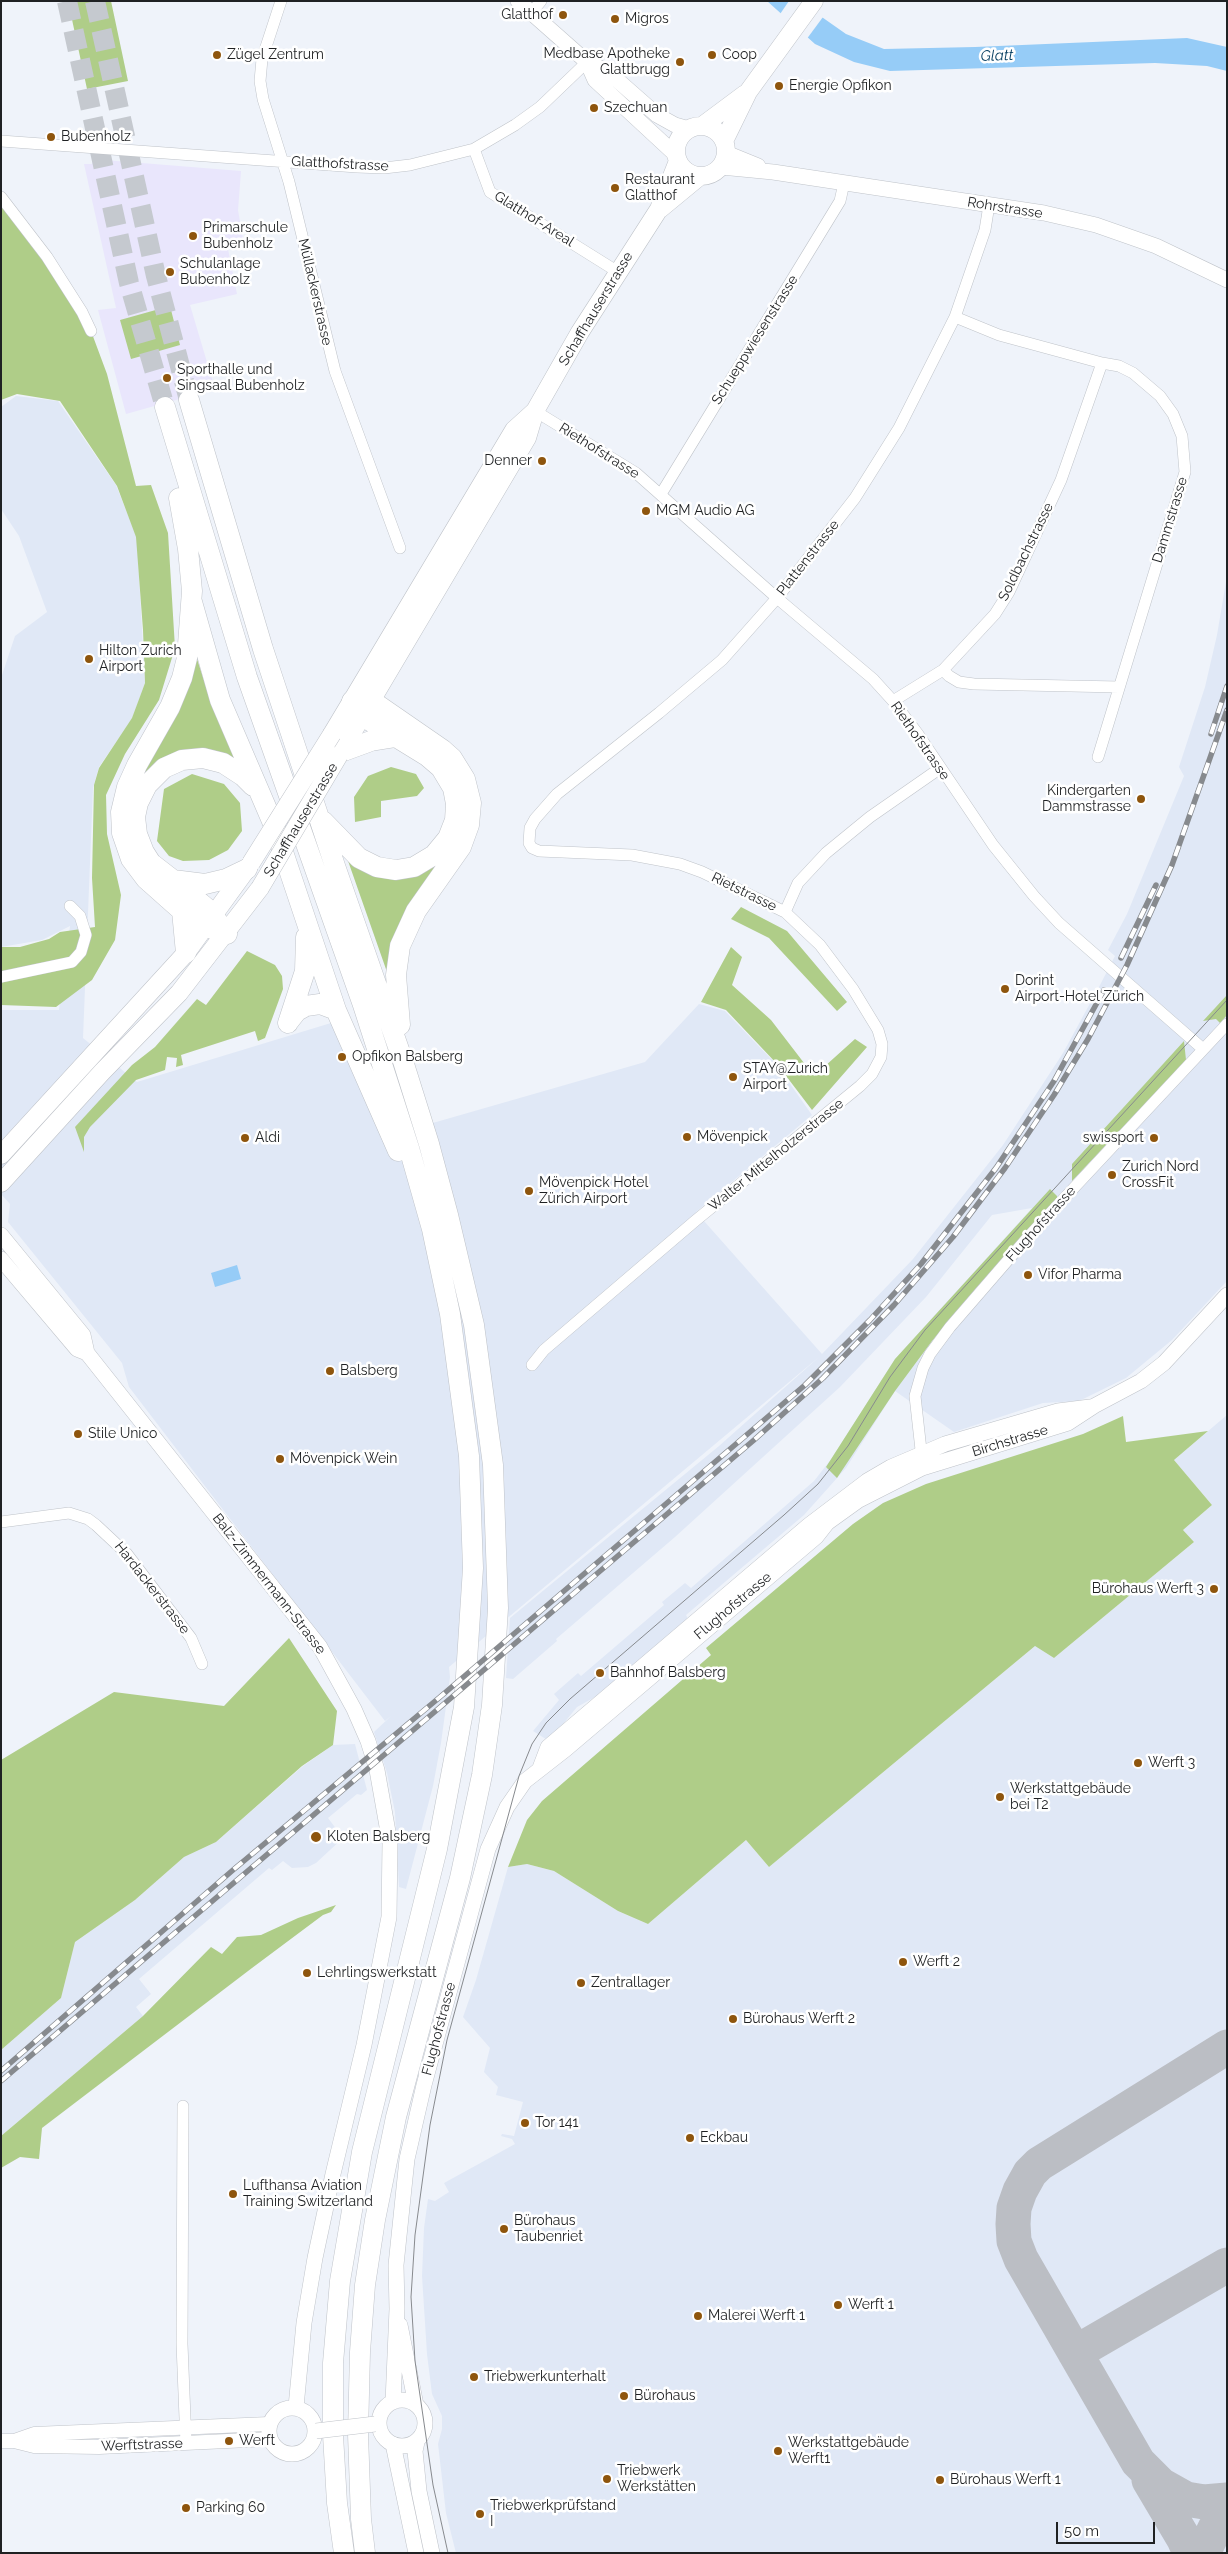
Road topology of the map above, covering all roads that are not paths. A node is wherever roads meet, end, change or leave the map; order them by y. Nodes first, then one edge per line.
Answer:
1 (281, 1) edge
2 (518, 1) edge
3 (814, 1) edge
4 (537, 7) edge
5 (587, 62) junction
6 (748, 92) junction
7 (695, 128) junction
8 (1, 141) edge
9 (474, 149) junction
10 (724, 154) junction
11 (677, 158) junction
12 (283, 161) junction
13 (700, 176) junction
14 (844, 183) junction
15 (1, 197) edge
16 (989, 205) junction
17 (660, 209) junction
18 (618, 272) junction
19 (1227, 280) edge
20 (955, 317) junction
21 (91, 331) dead end
22 (1102, 363) junction
23 (189, 400) tunnel mouth
24 (535, 411) junction
25 (661, 494) junction
26 (400, 548) dead end
27 (777, 598) junction
28 (192, 602) junction
29 (943, 670) junction
30 (1119, 687) junction
31 (894, 701) junction
32 (362, 706) junction
33 (396, 738) junction
34 (340, 754) junction
35 (1098, 757) dead end
36 (939, 769) junction
37 (259, 794) junction
38 (318, 815) junction
39 (528, 838) joint
40 (249, 866) junction
41 (173, 880) junction
42 (70, 906) dead end
43 (182, 911) junction
44 (304, 912) junction
45 (785, 912) junction
46 (211, 921) junction
47 (227, 934) junction
48 (186, 954) junction
49 (1, 977) edge
50 (336, 1010) junction
51 (1227, 1024) edge
52 (1203, 1049) junction
53 (403, 1062) junction
54 (1, 1156) edge
55 (1, 1183) edge
56 (432, 1230) junction
57 (1, 1235) edge
58 (1, 1259) edge
59 (1227, 1295) edge
60 (88, 1353) junction
61 (532, 1365) dead end
62 (1094, 1406) junction
63 (923, 1452) junction
64 (922, 1468) junction
65 (1, 1522) edge
66 (202, 1664) dead end
67 (540, 1768) junction
68 (182, 2106) dead end
69 (397, 2309) junction
70 (359, 2382) junction
71 (393, 2402) junction
72 (416, 2404) junction
73 (296, 2407) junction
74 (377, 2424) junction
75 (316, 2431) junction
76 (270, 2432) junction
77 (186, 2436) junction
78 (8, 2441) edge
79 (417, 2442) junction
80 (393, 2444) junction
81 (344, 2553) edge
82 (365, 2553) edge
83 (374, 2553) edge
84 (416, 2553) edge
85 (432, 2553) edge

1 - 12 street, Müllackerstrasse
2 - 4 main road
3 - 6 main road, Schaffhauserstrasse
4 - 5 main road
5 - 7 main road
5 - 9 street, Glatthofstrasse
5 - 11 main road
6 - 7 main road, Schaffhauserstrasse
6 - 10 main road, Schaffhauserstrasse
7 - 10 main road
7 - 11 main road, Schaffhauserstrasse
8 - 12 street, Glatthofstrasse
9 - 12 street, Glatthofstrasse
9 - 18 street, Glatthof-Areal
10 - 13 main road, Schaffhauserstrasse
10 - 14 main road, Rohrstrasse
11 - 13 main road
11 - 17 main road, Schaffhauserstrasse
12 - 26 street, Müllackerstrasse
13 - 17 main road, Schaffhauserstrasse
14 - 16 main road, Rohrstrasse
14 - 25 street, Schueppwiesenstrasse
15 - 21 street
16 - 19 main road, Rohrstrasse
16 - 20 street, Plattenstrasse
17 - 18 main road, Schaffhauserstrasse
18 - 24 main road, Schaffhauserstrasse
20 - 22 street, Dammstrasse
20 - 27 street, Plattenstrasse
22 - 29 street, Soldbachstrasse
22 - 30 street, Dammstrasse
23 - 38 highway
24 - 25 street, Riethofstrasse
24 - 32 main road, Schaffhauserstrasse
25 - 27 street, Riethofstrasse
27 - 31 street, Riethofstrasse
27 - 39 street, Plattenstrasse
28 - 37 highway
28 - 43 highway
28 - 56 highway
29 - 30 street
29 - 31 street, Soldbachstrasse
30 - 35 street, Dammstrasse
31 - 36 street, Riethofstrasse
32 - 33 highway
32 - 34 main road, Schaffhauserstrasse
32 - 40 main road, Schaffhauserstrasse, bridge
32 - 53 highway
33 - 34 highway
33 - 38 highway
34 - 47 main road, Schaffhauserstrasse, bridge
36 - 45 street, Rietstrasse
36 - 52 street, Riethofstrasse
37 - 41 highway
37 - 44 highway
38 - 53 highway
39 - 45 street, Rietstrasse
40 - 41 highway
40 - 46 main road, Schaffhauserstrasse
41 - 46 highway
42 - 49 street
43 - 46 highway
43 - 48 highway
44 - 50 highway
44 - 50 highway
45 - 61 street, Walter Mittelholzerstrasse
46 - 47 highway
46 - 48 main road, Schaffhauserstrasse
47 - 55 main road, Schaffhauserstrasse
48 - 54 main road, Schaffhauserstrasse
50 - 56 highway
51 - 52 street, Flughofstrasse
52 - 63 street, Flughofstrasse
53 - 70 highway
56 - 81 highway
57 - 60 main road, Balz-Zimmermann-Strasse
58 - 60 main road, Balz-Zimmermann-Strasse
59 - 62 main road, Birchstrasse
60 - 73 main road, Balz-Zimmermann-Strasse
62 - 63 main road, Birchstrasse
62 - 64 main road, Birchstrasse
63 - 64 street, Flughofstrasse
63 - 67 main road, Flughofstrasse
64 - 67 main road, Flughofstrasse
65 - 66 street, Hardackerstrasse
67 - 69 main road, Flughofstrasse
68 - 77 street
69 - 71 main road, Flughofstrasse
69 - 72 main road, Flughofstrasse
70 - 82 highway
70 - 83 highway
71 - 72 main road
71 - 74 main road
72 - 79 main road
73 - 75 main road
73 - 76 main road
74 - 75 main road, bridge
74 - 80 main road
75 - 76 main road
76 - 77 street, Werftstrasse
77 - 78 street, Werftstrasse
79 - 80 main road
79 - 85 main road
80 - 84 main road

